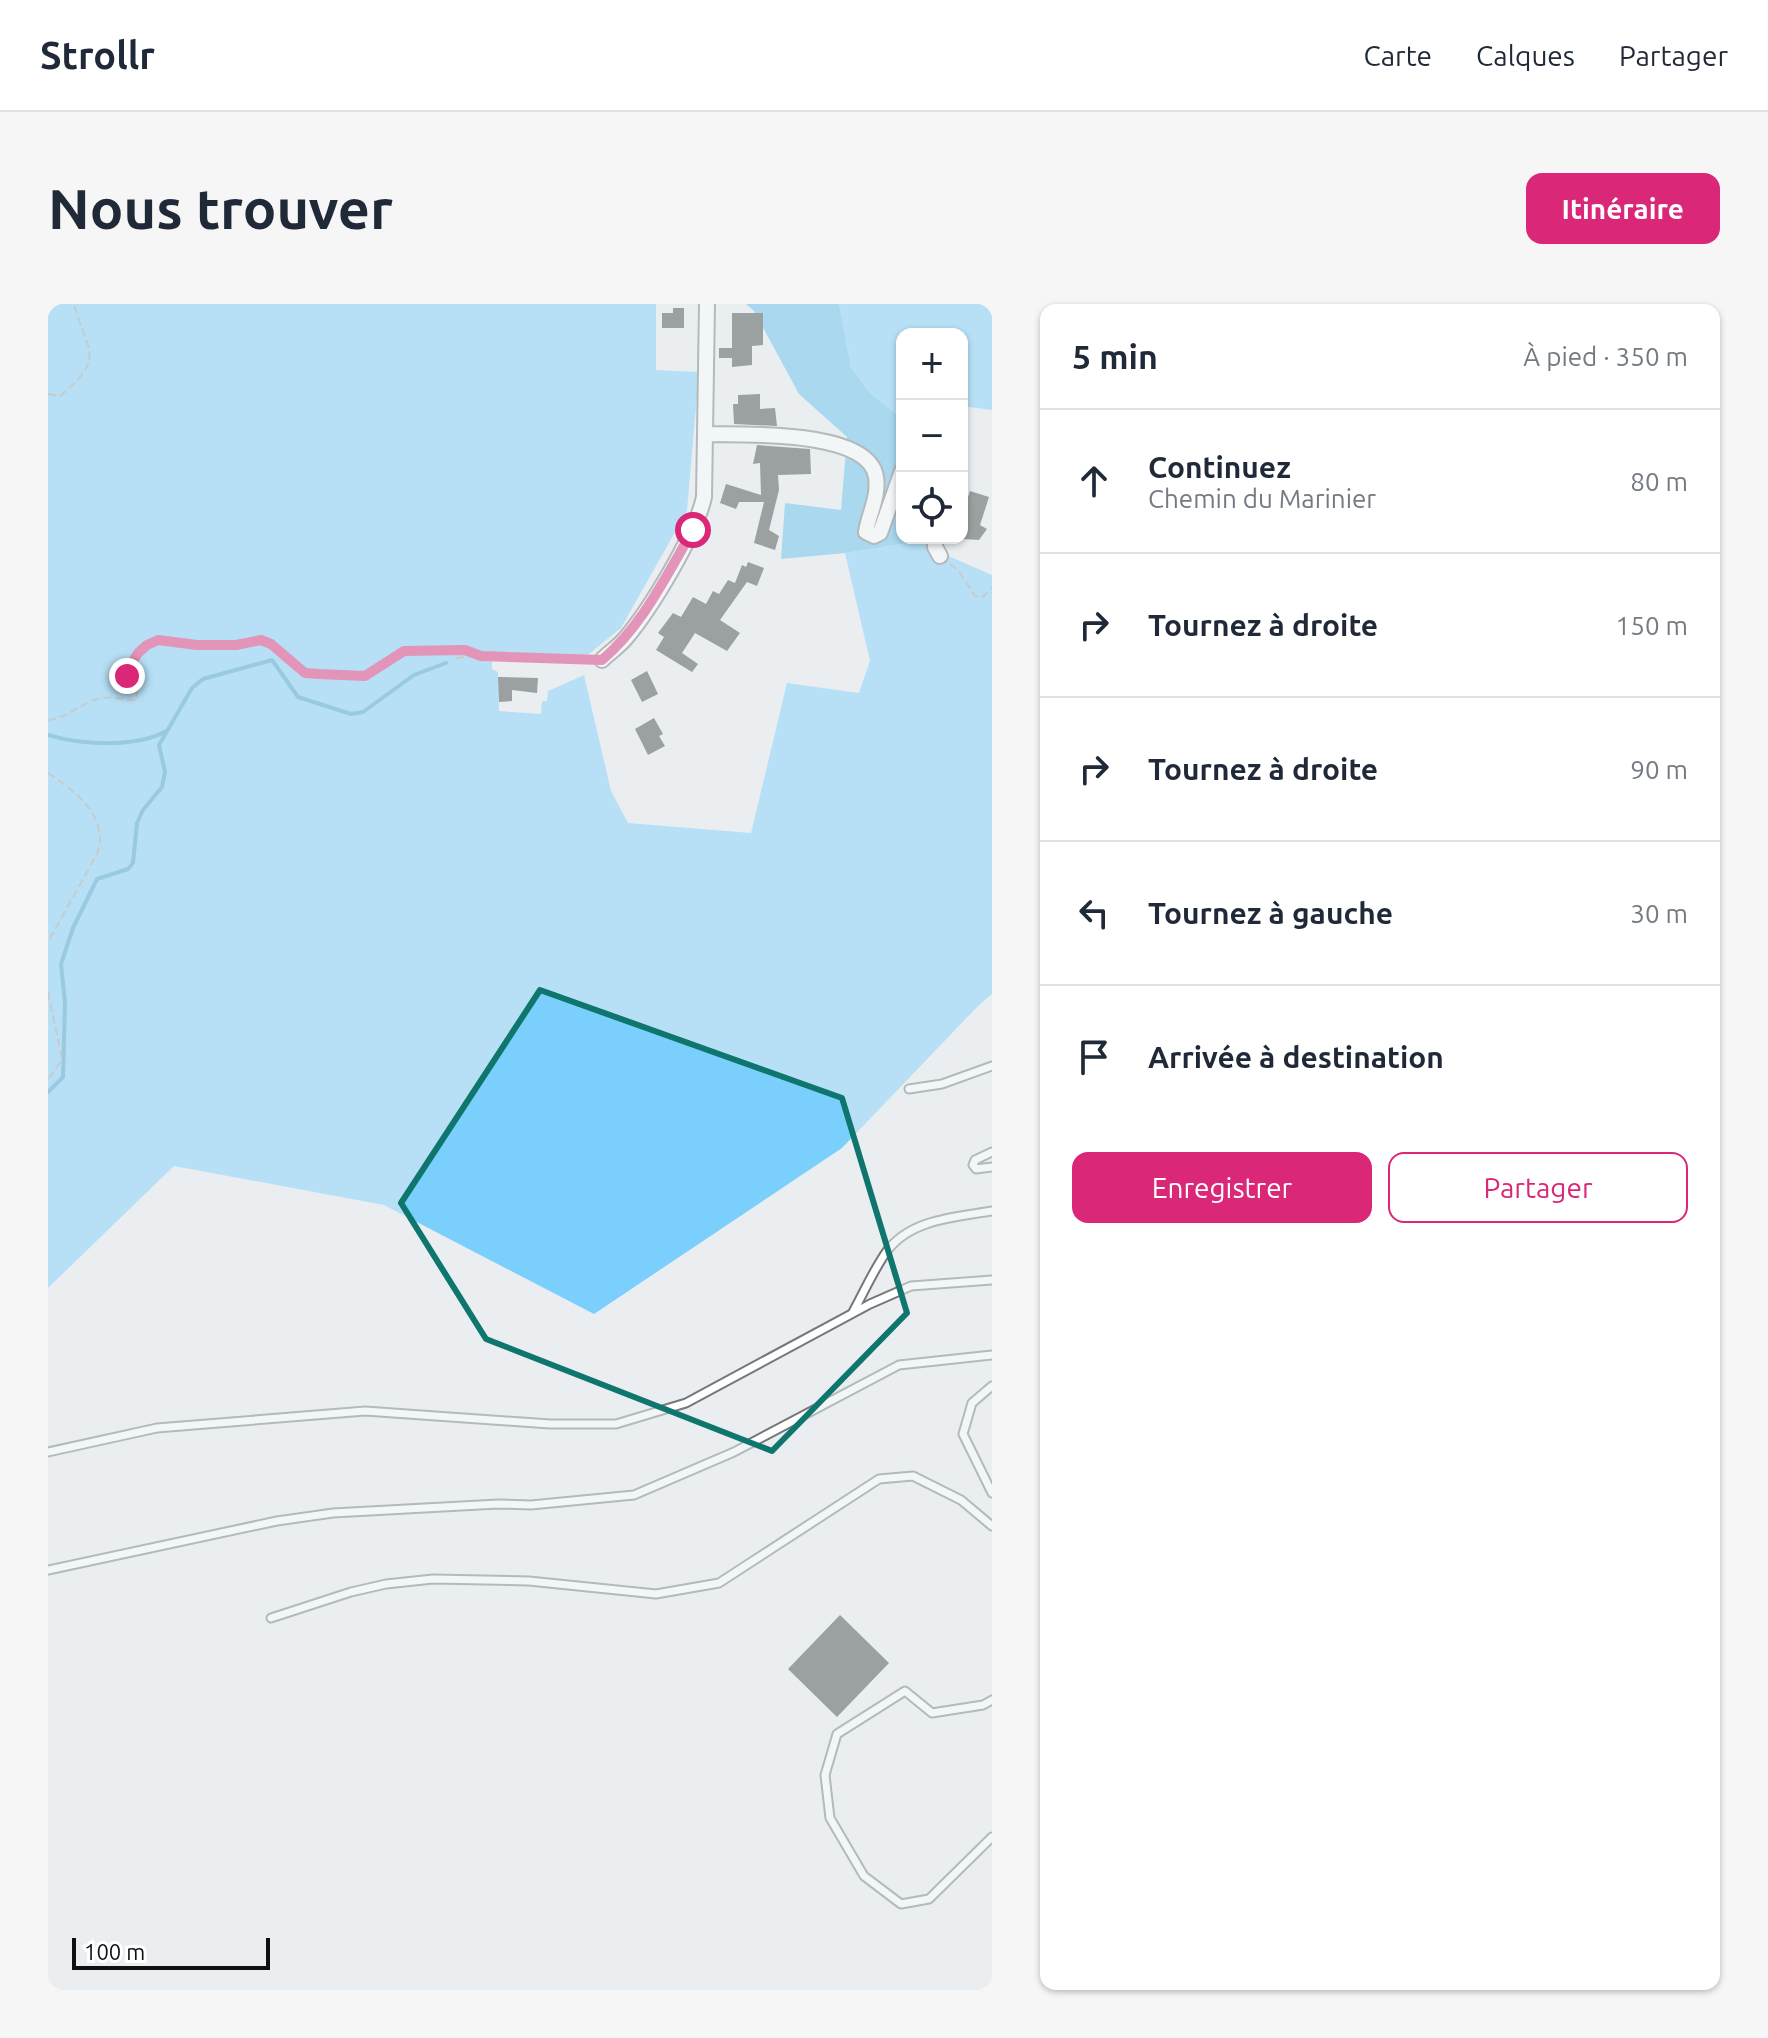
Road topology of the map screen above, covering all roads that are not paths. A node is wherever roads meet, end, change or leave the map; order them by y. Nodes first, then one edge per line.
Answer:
1 (707, 304) edge
2 (705, 434) junction
3 (902, 472) edge
4 (935, 544) edge
5 (940, 556) road end
6 (602, 660) road end
7 (992, 1066) edge
8 (909, 1089) dead end
9 (992, 1152) edge
10 (992, 1167) edge
11 (992, 1211) edge
12 (992, 1280) edge
13 (852, 1314) junction
14 (992, 1355) edge
15 (992, 1386) edge
16 (48, 1452) edge
17 (992, 1493) edge
18 (992, 1526) edge
19 (48, 1570) edge
20 (271, 1618) dead end
21 (992, 1700) edge
22 (992, 1837) edge

1 - 2 street
2 - 3 street
2 - 6 street
4 - 5 street
7 - 8 lane
9 - 10 lane
11 - 13 lane
12 - 13 lane
13 - 16 lane
14 - 19 lane
15 - 17 lane
18 - 20 lane
21 - 22 lane

